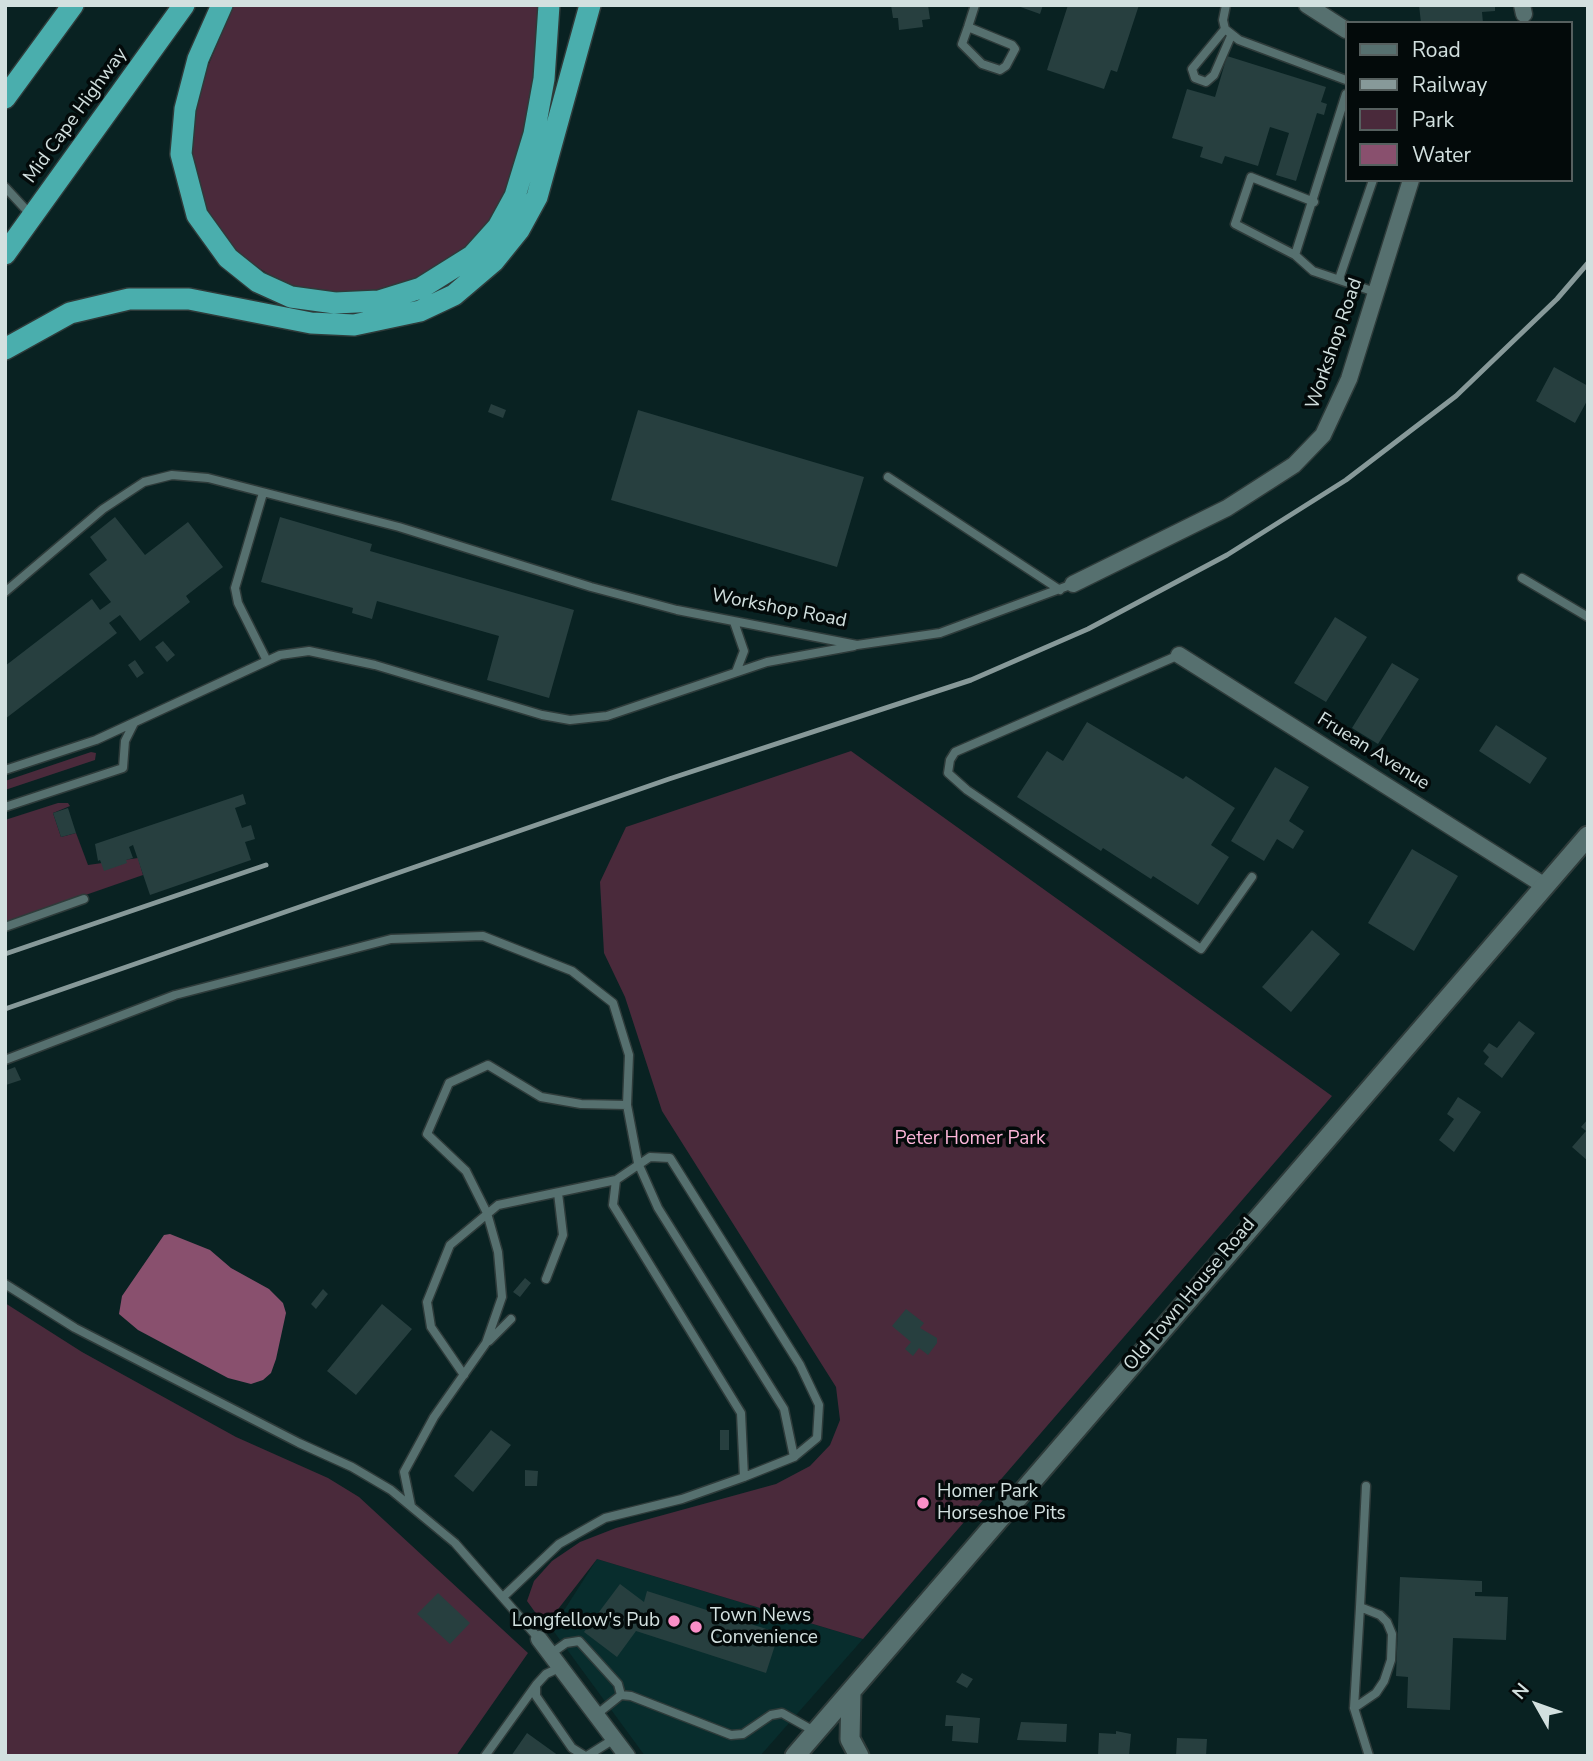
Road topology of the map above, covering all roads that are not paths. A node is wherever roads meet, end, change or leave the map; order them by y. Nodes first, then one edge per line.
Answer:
1 (73, 5) edge
2 (184, 5) edge
3 (222, 5) edge
4 (549, 5) edge
5 (590, 5) edge
6 (975, 5) edge
7 (1226, 5) edge
8 (1307, 5) edge
9 (968, 26) junction
10 (1344, 29) edge
11 (1228, 33) junction
12 (1344, 79) edge
13 (5, 98) edge
14 (1344, 101) edge
15 (1372, 182) edge
16 (1410, 182) edge
17 (5, 187) edge
18 (1314, 202) junction
19 (33, 216) junction
20 (5, 254) edge
21 (1295, 255) junction
22 (1339, 279) junction
23 (1375, 292) junction
24 (5, 349) edge
25 (888, 477) dead end
26 (263, 493) junction
27 (1522, 578) dead end
28 (1067, 587) junction
29 (5, 592) edge
30 (1588, 617) edge
31 (734, 622) junction
32 (857, 645) junction
33 (1179, 654) joint
34 (268, 661) junction
35 (736, 672) junction
36 (134, 723) junction
37 (5, 770) edge
38 (5, 807) edge
39 (1588, 836) edge
40 (1252, 877) dead end
41 (1545, 886) junction
42 (84, 898) dead end
43 (5, 927) edge
44 (5, 1060) edge
45 (627, 1105) junction
46 (638, 1163) junction
47 (616, 1180) junction
48 (558, 1193) junction
49 (487, 1213) junction
50 (546, 1279) dead end
51 (5, 1284) edge
52 (511, 1319) dead end
53 (486, 1343) junction
54 (464, 1375) junction
55 (794, 1457) junction
56 (744, 1477) junction
57 (1366, 1486) dead end
58 (411, 1506) junction
59 (503, 1597) junction
60 (1360, 1607) junction
61 (539, 1639) joint
62 (549, 1655) junction
63 (559, 1668) junction
64 (536, 1685) junction
65 (851, 1692) junction
66 (621, 1695) junction
67 (1354, 1708) junction
68 (596, 1715) junction
69 (817, 1732) junction
70 (614, 1739) junction
71 (485, 1756) edge
72 (586, 1756) edge
73 (628, 1756) edge
74 (795, 1756) edge
75 (859, 1756) edge
76 (1368, 1756) edge

1 - 13 highway
2 - 19 highway, Mid Cape Highway
3 - 4 highway
5 - 24 highway
6 - 9 lane
7 - 11 lane
8 - 10 street
9 - 9 lane
11 - 11 lane
11 - 12 lane
14 - 18 lane
15 - 22 lane
16 - 23 street, Workshop Road
17 - 19 lane
18 - 21 lane
18 - 21 lane
19 - 20 highway, Mid Cape Highway
21 - 22 lane
22 - 23 lane
23 - 28 street, Workshop Road
25 - 28 lane
26 - 29 lane, Workshop Road
26 - 31 lane, Workshop Road
26 - 34 lane
27 - 30 lane
28 - 32 lane, Workshop Road
31 - 32 lane, Workshop Road
31 - 35 lane
32 - 35 lane
33 - 40 lane
33 - 41 street, Fruean Avenue
34 - 35 lane
34 - 36 lane
36 - 37 lane
36 - 38 lane
39 - 41 main road, Old Town House Road
41 - 65 main road, Old Town House Road
42 - 43 lane
44 - 45 lane
45 - 46 lane
45 - 49 lane
46 - 47 lane
46 - 55 lane
46 - 55 lane
47 - 48 lane
47 - 56 lane
48 - 49 lane
48 - 50 lane
49 - 53 lane
49 - 54 lane
51 - 58 lane
52 - 53 lane
53 - 54 lane
54 - 58 lane
55 - 56 lane
56 - 59 lane
57 - 60 lane
58 - 59 lane
59 - 61 lane
60 - 67 lane
60 - 67 lane
61 - 62 street
62 - 63 street
62 - 66 lane
63 - 64 lane
63 - 68 street
64 - 71 lane
64 - 72 lane
65 - 69 main road, Old Town House Road
65 - 75 main road
66 - 68 lane
66 - 69 lane
67 - 76 lane
68 - 70 street
69 - 74 main road, Old Town House Road
70 - 72 lane
70 - 73 street

